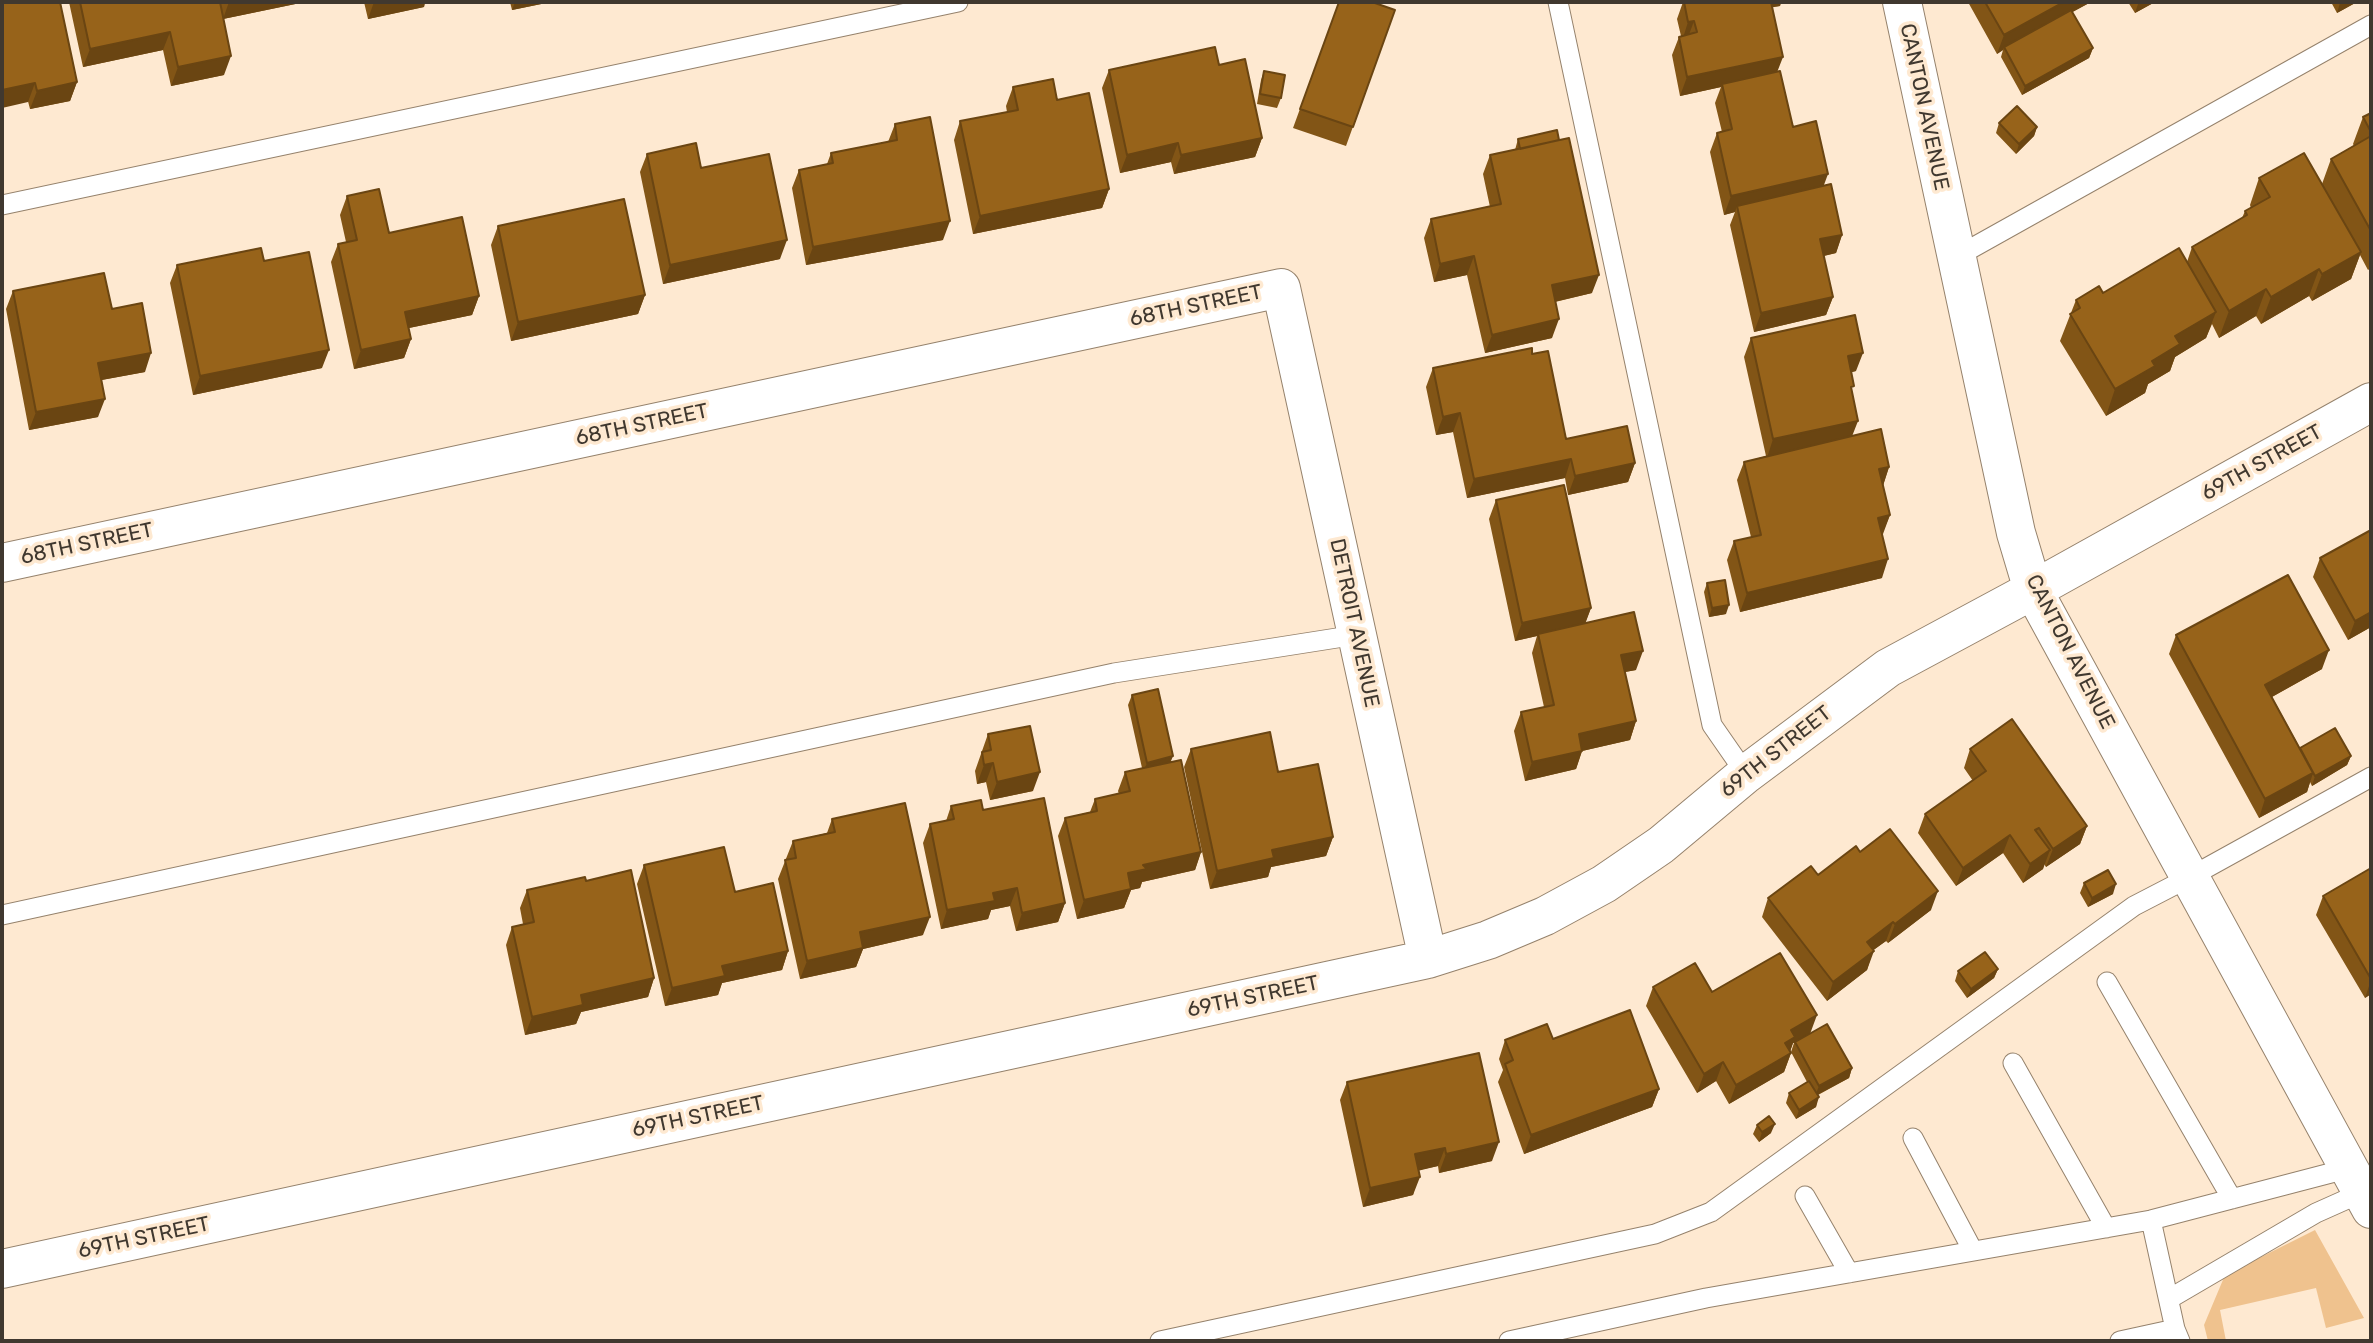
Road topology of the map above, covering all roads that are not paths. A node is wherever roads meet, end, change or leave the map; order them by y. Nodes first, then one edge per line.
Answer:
1 (958, 2) edge
2 (1558, 2) edge
3 (1902, 2) edge
4 (2371, 24) edge
5 (2, 205) edge
6 (1956, 257) junction
7 (1282, 288) joint
8 (2371, 402) edge
9 (2, 563) edge
10 (2033, 590) junction
11 (1356, 635) junction
12 (1746, 774) junction
13 (2371, 777) edge
14 (2190, 877) junction
15 (2, 915) edge
16 (1428, 958) junction
17 (2107, 982) dead end
18 (2013, 1063) dead end
19 (1913, 1138) dead end
20 (2364, 1181) edge
21 (1805, 1196) dead end
22 (2231, 1199) junction
23 (2151, 1220) junction
24 (2106, 1228) junction
25 (1973, 1251) junction
26 (2, 1269) edge
27 (1849, 1273) junction
28 (2169, 1299) junction
29 (2178, 1335) edge
30 (1160, 1341) edge
31 (1509, 1341) edge
32 (2120, 1341) edge

1 - 5 lane
2 - 12 lane
3 - 6 street, CANTON AVENUE
4 - 6 lane
6 - 10 street, CANTON AVENUE
7 - 9 street, 68TH STREET
7 - 11 street, DETROIT AVENUE
8 - 10 street, 69TH STREET
10 - 12 street, 69TH STREET
10 - 14 street, CANTON AVENUE
11 - 15 lane
11 - 16 street, DETROIT AVENUE
12 - 16 street, 69TH STREET
13 - 14 lane
14 - 20 street, CANTON AVENUE
14 - 30 lane
16 - 26 street, 69TH STREET
17 - 22 lane
18 - 24 lane
19 - 25 lane
20 - 22 lane
20 - 28 lane
21 - 27 lane
22 - 23 lane
23 - 24 lane
23 - 28 lane
24 - 25 lane
25 - 27 lane
27 - 31 lane
28 - 29 lane
29 - 32 lane

